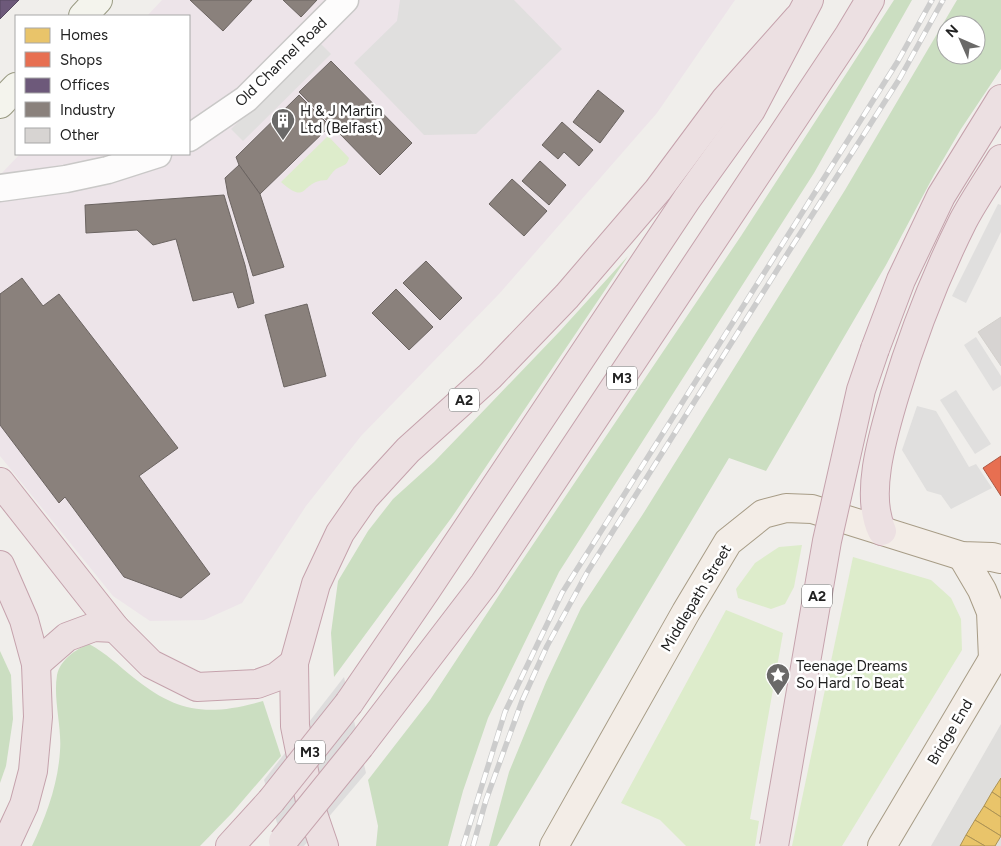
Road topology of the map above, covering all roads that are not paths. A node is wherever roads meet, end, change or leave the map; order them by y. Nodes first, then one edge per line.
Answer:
1 (98, 0) edge
2 (345, 0) edge
3 (870, 0) edge
4 (803, 9) edge
5 (84, 15) edge
6 (15, 88) edge
7 (1001, 99) edge
8 (0, 104) edge
9 (190, 137) edge
10 (155, 155) edge
11 (1001, 159) edge
12 (0, 188) edge
13 (0, 482) edge
14 (882, 531) junction
15 (962, 556) junction
16 (1001, 560) edge
17 (0, 564) edge
18 (115, 628) junction
19 (997, 655) edge
20 (294, 663) junction
21 (36, 664) junction
22 (280, 844) edge
23 (4, 846) edge
24 (230, 846) edge
25 (324, 846) edge
26 (554, 846) edge
27 (774, 846) edge
28 (882, 846) edge

1 - 5 street
2 - 9 street, Old Channel Road
3 - 22 highway, M3, bridge
4 - 20 highway, A2
4 - 24 highway, M3, bridge
6 - 8 street
7 - 27 highway, A2, bridge
10 - 12 street
11 - 14 highway
13 - 18 highway
14 - 15 main road, Middlepath Street
14 - 26 main road, Middlepath Street
15 - 16 main road, Middlepath Street
15 - 19 main road, Bridge End
17 - 21 highway
18 - 20 highway
18 - 21 highway
19 - 28 main road, Bridge End
20 - 25 highway, A2
21 - 23 highway

